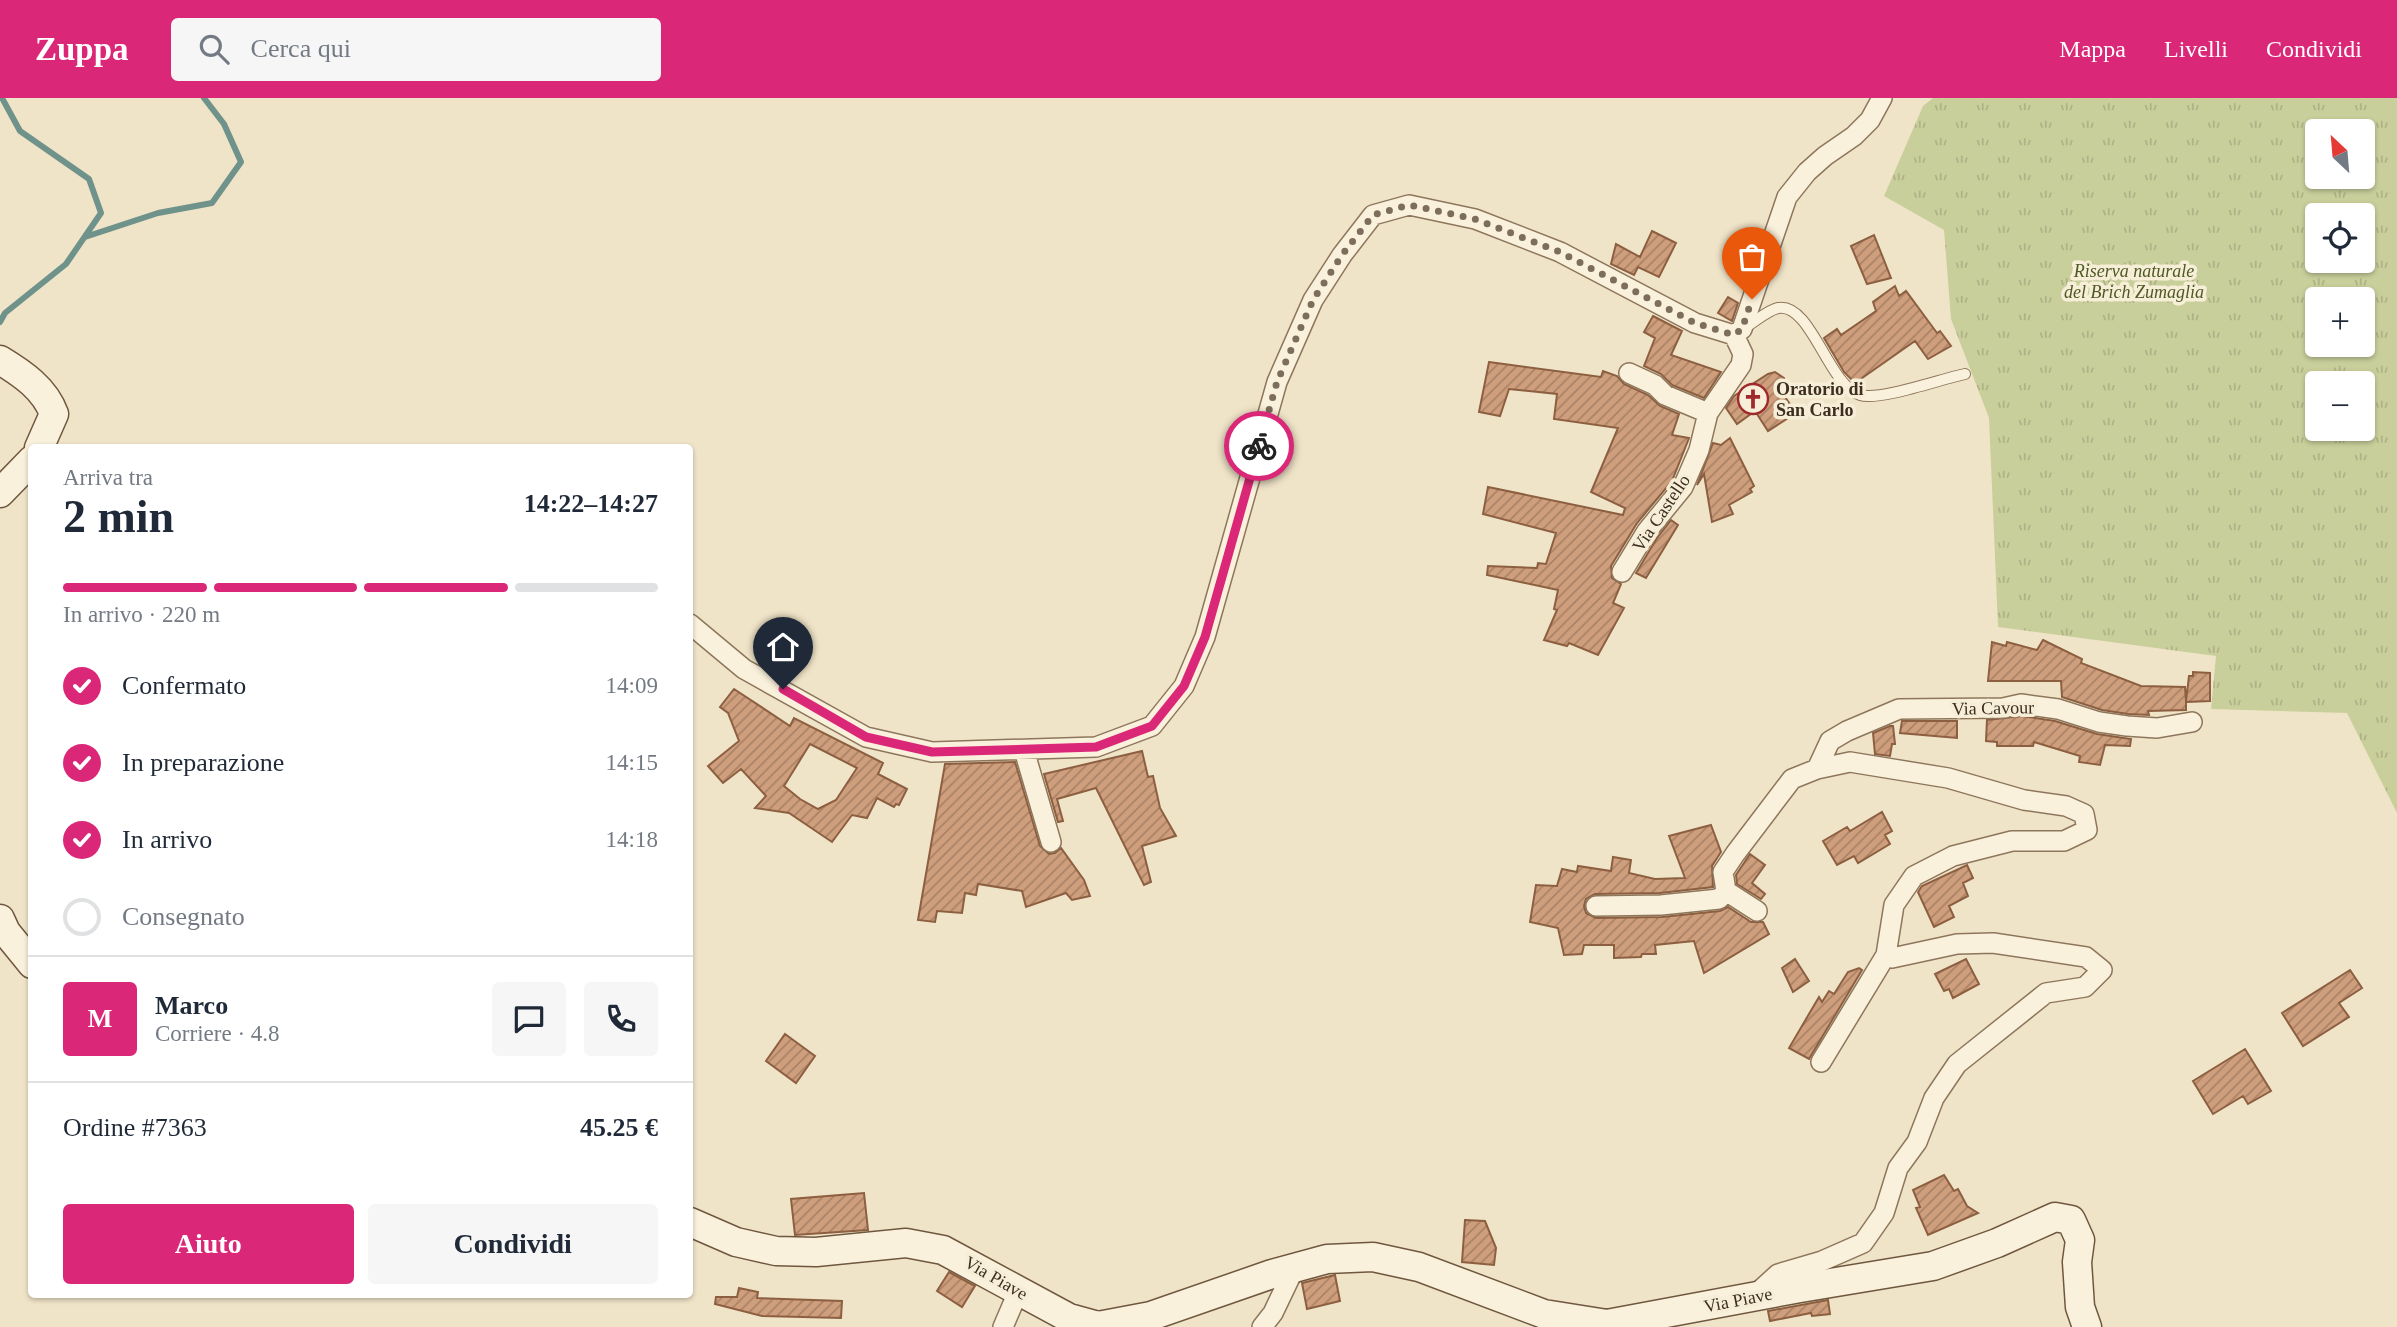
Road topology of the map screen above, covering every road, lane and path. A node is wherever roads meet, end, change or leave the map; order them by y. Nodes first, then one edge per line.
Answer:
1 (1882, 98) edge
2 (1738, 332) junction
3 (4, 363) edge
4 (1629, 373) dead end
5 (1965, 374) dead end
6 (1708, 413) junction
7 (41, 444) edge
8 (28, 464) edge
9 (0, 493) edge
10 (1622, 572) dead end
11 (693, 626) edge
12 (2192, 722) dead end
13 (1024, 750) junction
14 (1817, 769) junction
15 (1051, 842) dead end
16 (1726, 891) junction
17 (1597, 906) dead end
18 (1757, 911) dead end
19 (0, 919) edge
20 (1886, 955) junction
21 (28, 959) edge
22 (1821, 1062) dead end
23 (693, 1223) edge
24 (1295, 1267) junction
25 (1018, 1292) junction
26 (1752, 1297) junction
27 (1003, 1327) edge
28 (1262, 1327) edge
29 (2087, 1327) edge

1 - 2 street, Via Castello
2 - 5 lane
2 - 6 street, Via Castello
2 - 13 street
3 - 7 street
4 - 6 street
6 - 10 street, Via Castello
8 - 9 street
11 - 13 street
12 - 14 street, Via Cavour
13 - 15 street
14 - 16 street
14 - 20 street
16 - 17 street
16 - 18 street
19 - 21 street
20 - 22 street
20 - 26 street
23 - 25 street, Via Piave
24 - 25 street, Via Piave
24 - 26 street, Via Piave
24 - 28 street
25 - 27 street
26 - 29 street, Via Piave

